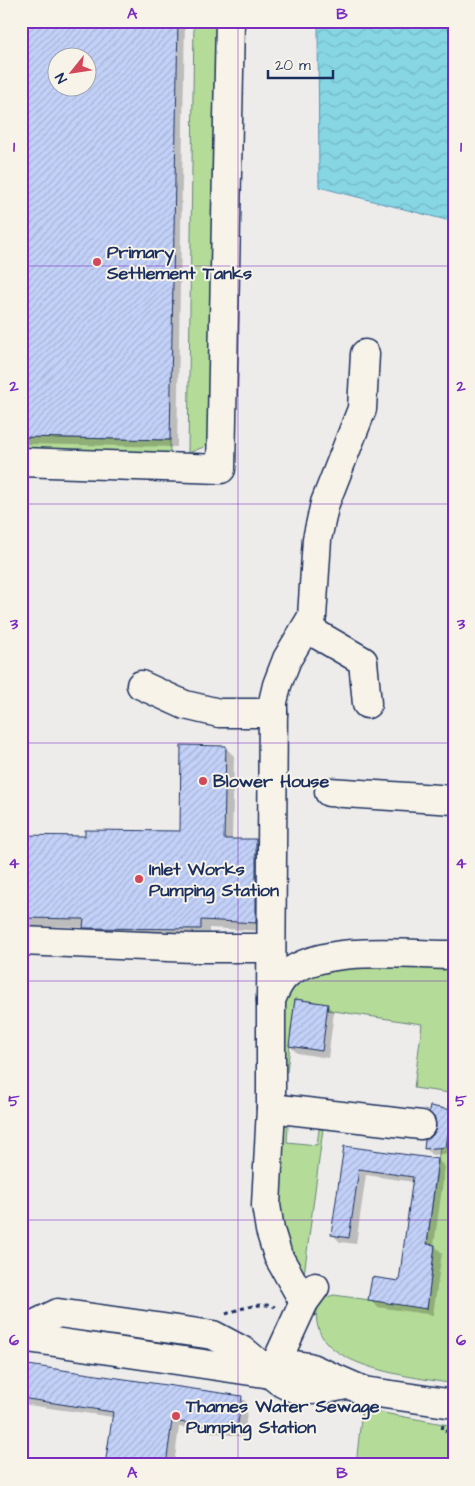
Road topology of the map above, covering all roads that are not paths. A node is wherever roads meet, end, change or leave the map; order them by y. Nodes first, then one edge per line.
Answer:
1 (230, 21) edge
2 (365, 354) dead end
3 (21, 462) edge
4 (306, 628) junction
5 (141, 685) dead end
6 (367, 704) dead end
7 (273, 713) junction
8 (329, 792) dead end
9 (454, 800) edge
10 (21, 941) edge
11 (271, 948) junction
12 (454, 955) edge
13 (272, 1000) junction
14 (271, 1108) junction
15 (421, 1125) dead end
16 (21, 1331) edge
17 (21, 1337) edge
18 (271, 1374) junction
19 (448, 1414) edge

1 - 3 street
2 - 4 street
4 - 6 street
4 - 7 street
5 - 7 street
7 - 11 street
8 - 9 street
10 - 11 street
11 - 13 street
12 - 13 street
13 - 14 street
14 - 15 street
14 - 18 street
16 - 18 street
17 - 18 street
18 - 19 street

